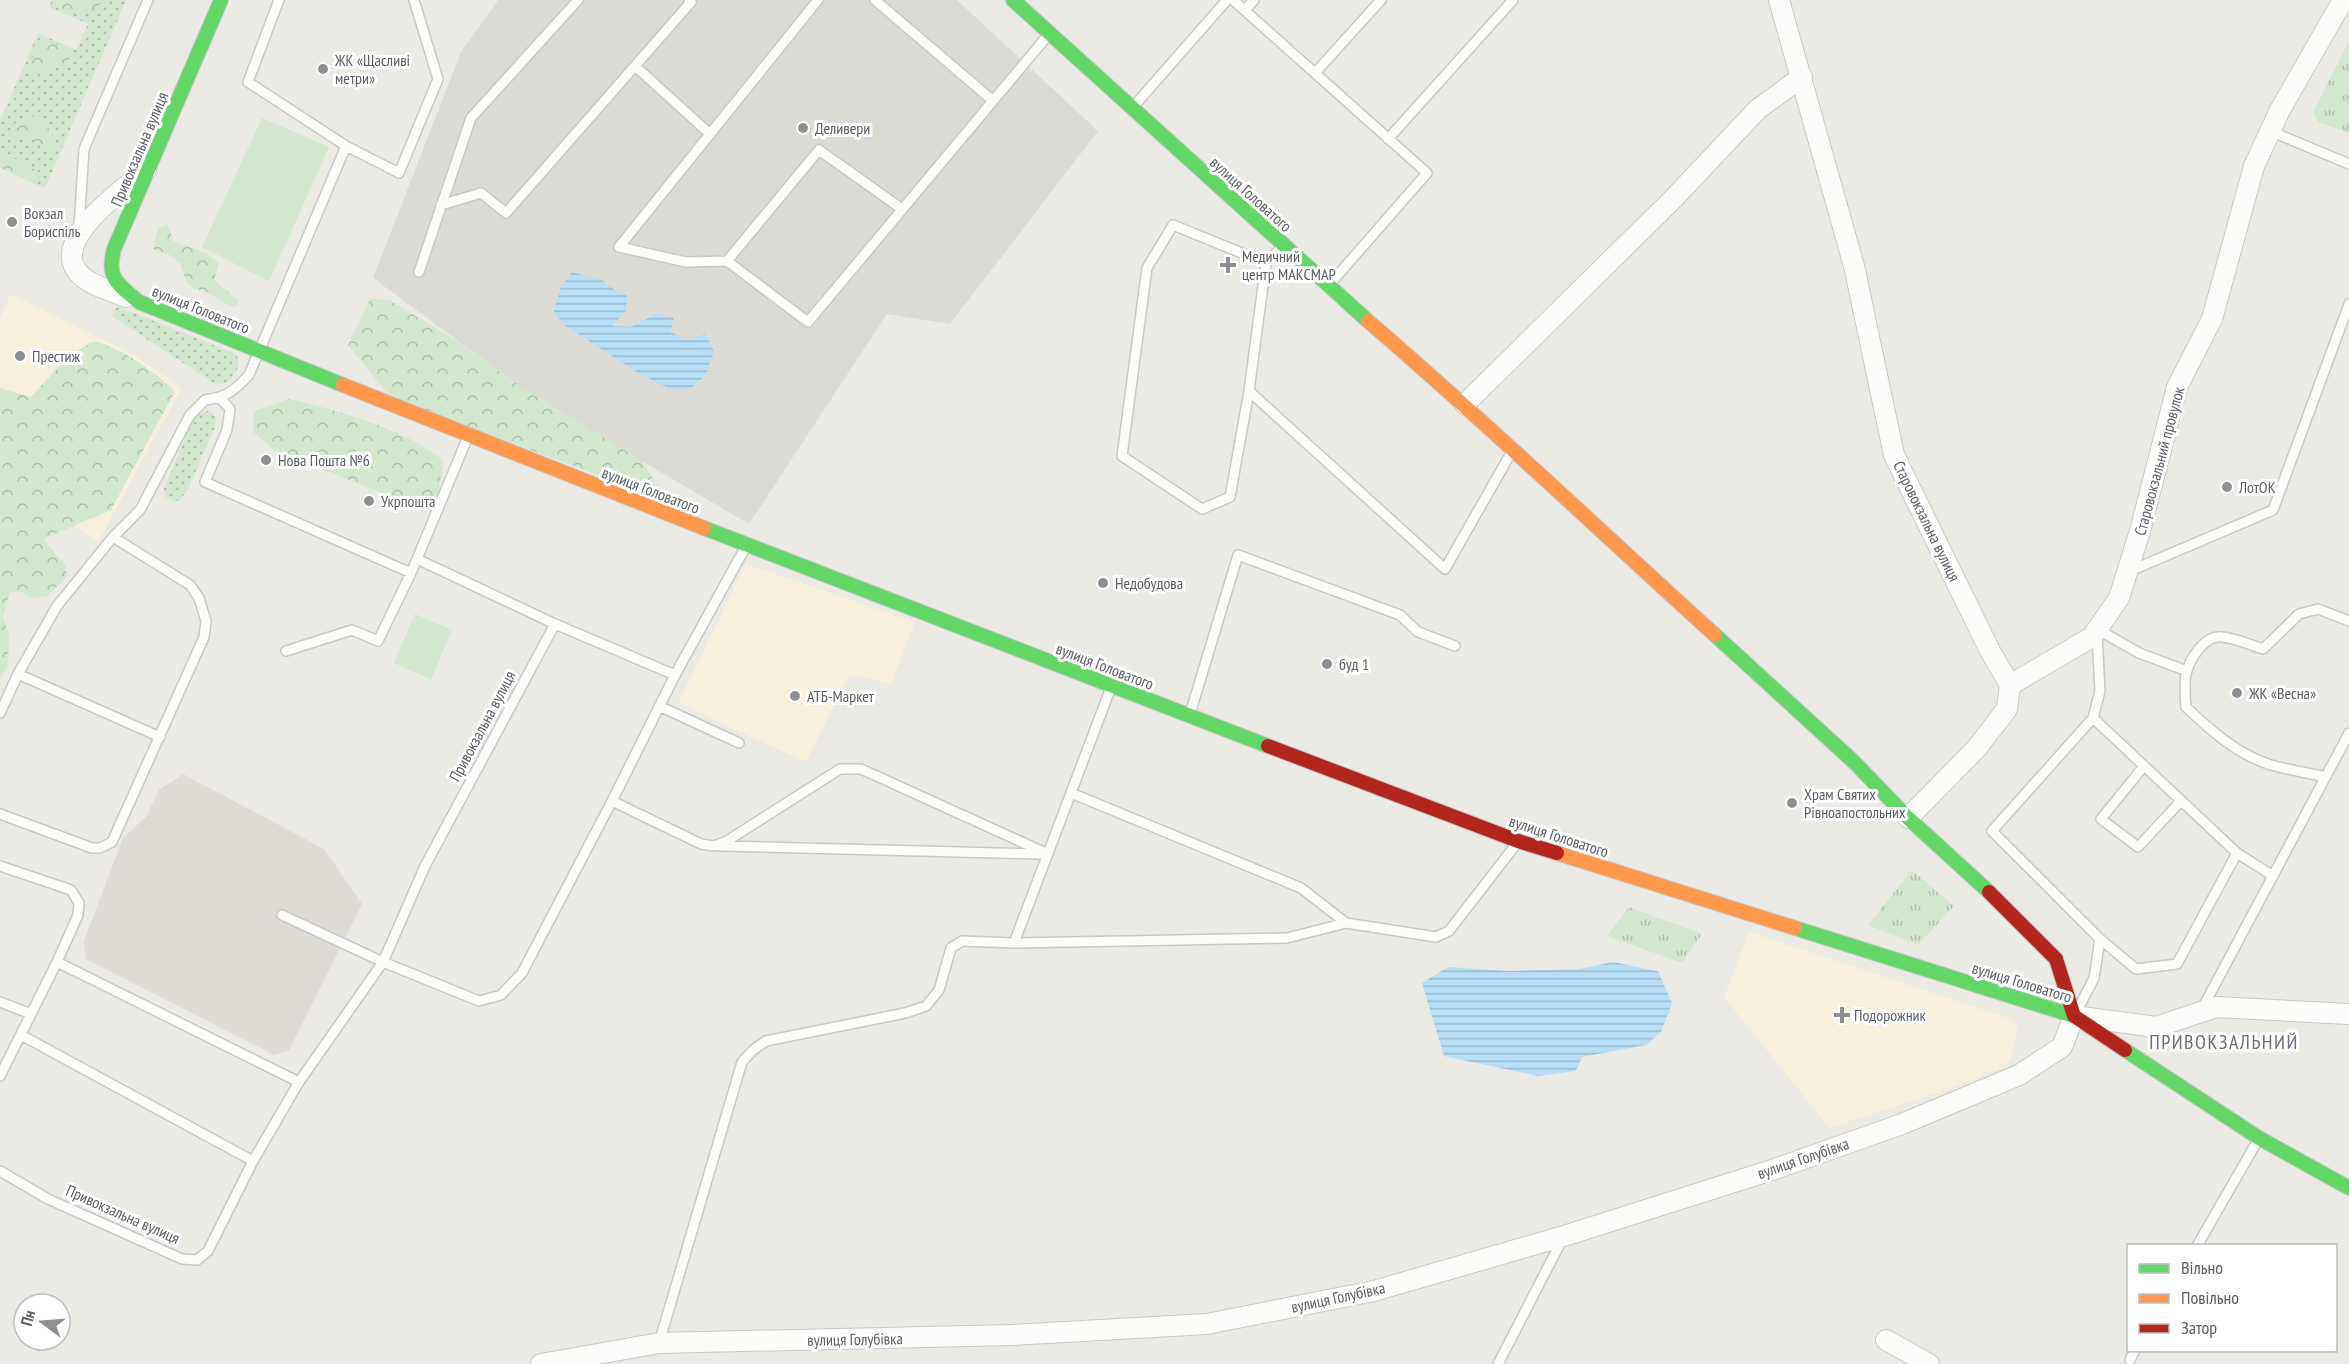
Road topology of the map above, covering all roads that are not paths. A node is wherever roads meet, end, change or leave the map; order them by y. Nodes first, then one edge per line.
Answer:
1 (148, 0) edge
2 (221, 0) edge
3 (279, 0) edge
4 (414, 0) edge
5 (578, 0) edge
6 (689, 0) edge
7 (818, 0) edge
8 (875, 0) edge
9 (1227, 0) edge
10 (1233, 0) edge
11 (1254, 0) edge
12 (1381, 0) edge
13 (1513, 0) edge
14 (1779, 0) edge
15 (2343, 0) edge
16 (1016, 1) edge
17 (1245, 10) junction
18 (1049, 33) junction
19 (635, 66) junction
20 (1315, 73) junction
21 (1802, 76) junction
22 (992, 100) junction
23 (1132, 108) junction
24 (2270, 131) junction
25 (710, 134) junction
26 (1389, 139) junction
27 (346, 146) junction
28 (2349, 164) edge
29 (148, 168) junction
30 (441, 205) junction
31 (902, 209) junction
32 (79, 231) junction
33 (1284, 245) junction
34 (727, 261) junction
35 (1266, 263) junction
36 (419, 272) dead end
37 (1328, 286) junction
38 (139, 302) junction
39 (2349, 304) edge
40 (260, 351) junction
41 (1249, 391) junction
42 (220, 398) junction
43 (1465, 404) junction
44 (468, 436) junction
45 (1512, 451) junction
46 (113, 537) junction
47 (747, 545) junction
48 (417, 559) junction
49 (411, 573) junction
50 (2127, 573) junction
51 (2349, 621) edge
52 (555, 624) junction
53 (2097, 629) junction
54 (1455, 646) dead end
55 (286, 651) dead end
56 (2187, 671) junction
57 (18, 674) junction
58 (675, 675) junction
59 (2010, 685) junction
60 (1112, 687) junction
61 (659, 706) junction
62 (0, 713) edge
63 (1189, 716) junction
64 (2093, 718) junction
65 (2348, 735) edge
66 (160, 737) junction
67 (739, 743) dead end
68 (2144, 766) junction
69 (2326, 777) junction
70 (1071, 793) junction
71 (612, 801) junction
72 (2181, 801) junction
73 (0, 814) edge
74 (1908, 818) junction
75 (1518, 841) junction
76 (714, 846) junction
77 (2237, 853) junction
78 (1048, 854) junction
79 (0, 866) edge
80 (2273, 876) junction
81 (282, 915) dead end
82 (1346, 923) junction
83 (2100, 939) junction
84 (1014, 943) junction
85 (57, 962) junction
86 (383, 962) junction
87 (0, 1002) edge
88 (31, 1014) junction
89 (2200, 1014) junction
90 (2349, 1014) edge
91 (2074, 1016) junction
92 (21, 1035) junction
93 (0, 1076) edge
94 (299, 1082) junction
95 (2259, 1137) junction
96 (253, 1161) junction
97 (0, 1171) edge
98 (2349, 1188) edge
99 (1564, 1236) junction
100 (2198, 1244) edge
101 (1886, 1340) dead end
102 (659, 1342) junction
103 (2134, 1352) edge
104 (2130, 1360) dead end
105 (541, 1364) edge
106 (1498, 1364) edge
107 (1929, 1364) edge

1 - 32 lane
2 - 29 street, Привокзальна вулиця
3 - 27 lane
4 - 27 lane
5 - 30 lane
6 - 19 lane
7 - 25 lane
8 - 22 lane
9 - 23 lane
10 - 17 lane
11 - 17 lane
12 - 20 lane
13 - 26 lane
14 - 21 street, Старовокзальна вулиця
15 - 24 street, Старовокзальний провулок
16 - 18 street, вулиця Головатого
17 - 20 lane
18 - 22 lane
18 - 23 street, вулиця Головатого
19 - 25 lane
19 - 30 lane
20 - 26 lane
21 - 43 street
21 - 59 street, Старовокзальна вулиця
22 - 31 lane
23 - 33 street, вулиця Головатого
24 - 28 lane
24 - 50 street, Старовокзальний провулок
25 - 34 lane
26 - 37 lane
27 - 40 lane
29 - 32 street
29 - 38 street, Привокзальна вулиця
30 - 36 lane
31 - 34 lane
31 - 34 lane
32 - 38 street
33 - 35 lane
33 - 37 street, вулиця Головатого
35 - 41 lane
35 - 41 lane
37 - 43 street, вулиця Головатого
38 - 40 street, вулиця Головатого
39 - 50 lane
40 - 42 lane
40 - 44 street, вулиця Головатого
41 - 45 lane
42 - 46 lane
42 - 49 lane
43 - 45 street, вулиця Головатого
44 - 47 street, вулиця Головатого
44 - 48 lane
45 - 74 street, вулиця Головатого
46 - 57 lane
46 - 66 lane
47 - 58 lane
47 - 60 street, вулиця Головатого
48 - 49 lane
48 - 52 lane
49 - 55 lane
50 - 53 street, Старовокзальний провулок
51 - 56 lane
52 - 58 lane
52 - 86 lane, Привокзальна вулиця
53 - 56 lane
53 - 59 street, Старовокзальний провулок
53 - 64 lane
54 - 63 lane
56 - 69 lane
57 - 62 lane
57 - 66 lane
58 - 61 lane
59 - 74 street
60 - 63 street, вулиця Головатого
60 - 70 lane
61 - 67 lane
61 - 71 lane
63 - 75 street, вулиця Головатого
64 - 68 lane
64 - 83 lane
65 - 69 lane
66 - 73 lane
68 - 72 lane
68 - 72 lane
69 - 80 lane
70 - 78 lane
70 - 82 lane
71 - 76 lane
71 - 86 lane
72 - 77 lane
74 - 91 street, вулиця Головатого
75 - 82 lane
75 - 91 street, вулиця Головатого
76 - 78 lane
76 - 78 lane
77 - 80 lane
77 - 83 lane
78 - 84 lane
79 - 85 lane
80 - 89 lane
81 - 86 lane
82 - 84 lane
83 - 91 lane
84 - 102 lane
85 - 88 lane
85 - 94 lane
86 - 94 lane, Привокзальна вулиця
87 - 88 lane
88 - 92 lane
89 - 90 street
89 - 91 street
91 - 95 street, вулиця Головатого
91 - 99 street, вулиця Голубівка
92 - 93 lane
92 - 96 lane
94 - 96 lane, Привокзальна вулиця
95 - 98 street, вулиця Головатого
95 - 100 lane
96 - 97 lane, Привокзальна вулиця
99 - 102 street, вулиця Голубівка
99 - 106 lane
101 - 107 street
102 - 105 street, вулиця Голубівка
103 - 104 lane

